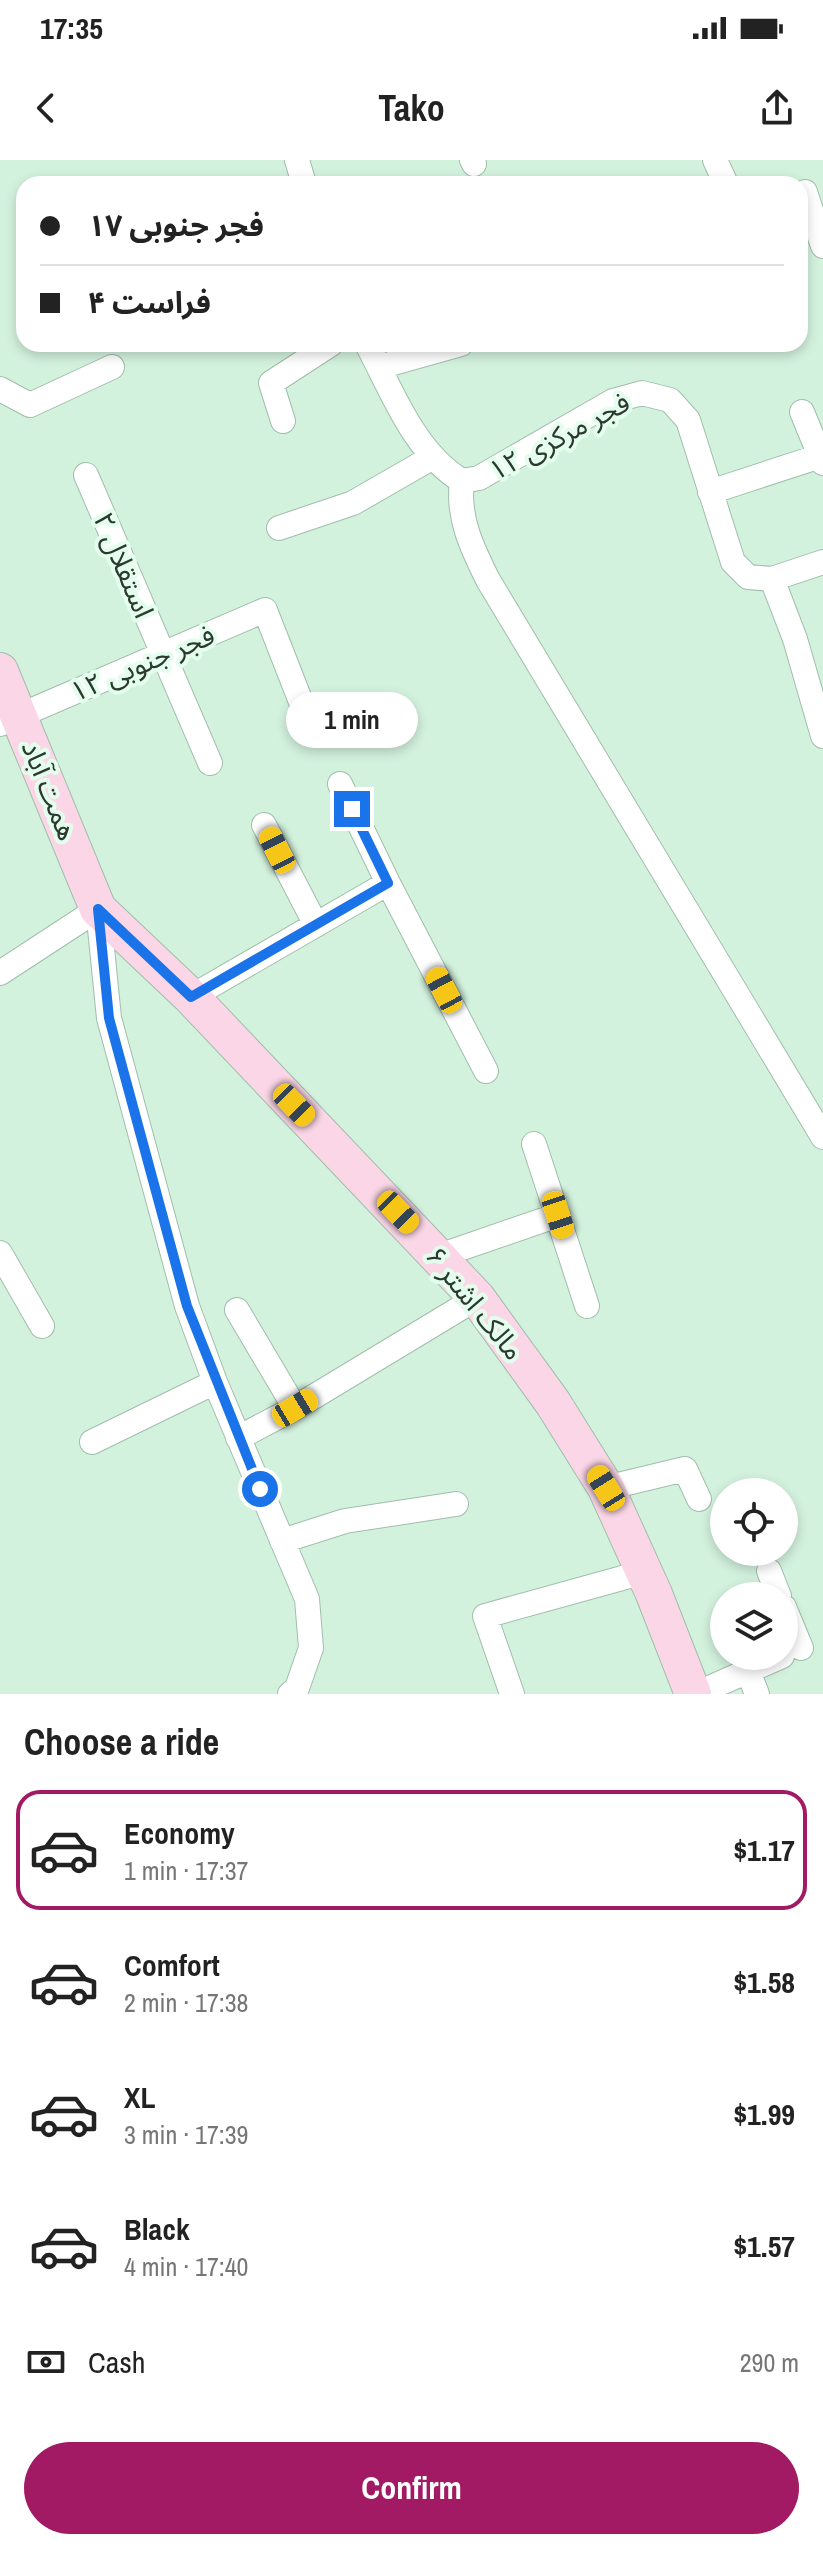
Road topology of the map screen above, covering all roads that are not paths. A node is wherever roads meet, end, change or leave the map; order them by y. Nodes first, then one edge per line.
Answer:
1 (809, 190) edge
2 (823, 246) edge
3 (319, 352) edge
4 (371, 352) edge
5 (432, 352) edge
6 (112, 367) dead end
7 (379, 367) junction
8 (0, 389) edge
9 (802, 412) dead end
10 (283, 421) dead end
11 (433, 457) junction
12 (822, 459) edge
13 (86, 475) dead end
14 (462, 481) junction
15 (710, 492) junction
16 (279, 528) dead end
17 (823, 562) edge
18 (772, 579) junction
19 (161, 655) junction
20 (0, 671) edge
21 (10, 720) edge
22 (310, 725) dead end
23 (823, 736) edge
24 (210, 763) dead end
25 (340, 784) dead end
26 (264, 825) dead end
27 (388, 883) junction
28 (98, 909) junction
29 (316, 925) junction
30 (0, 973) edge
31 (191, 997) junction
32 (486, 1071) dead end
33 (823, 1137) edge
34 (534, 1144) dead end
35 (558, 1215) junction
36 (0, 1253) edge
37 (439, 1256) junction
38 (477, 1298) junction
39 (587, 1306) dead end
40 (237, 1310) dead end
41 (42, 1326) dead end
42 (215, 1382) junction
43 (295, 1408) junction
44 (238, 1438) junction
45 (92, 1442) dead end
46 (606, 1488) junction
47 (699, 1499) dead end
48 (456, 1504) dead end
49 (282, 1541) junction
50 (769, 1571) dead end
51 (644, 1572) junction
52 (773, 1582) edge
53 (748, 1671) joint
54 (290, 1694) edge
55 (512, 1694) edge
56 (694, 1694) edge
57 (757, 1694) edge

1 - 2 street
3 - 10 street
4 - 7 street
5 - 7 street
6 - 8 street
7 - 11 street
9 - 12 street
11 - 14 street
11 - 16 street
12 - 15 street
13 - 19 street, استقلال ۲
14 - 15 street, فجر مرکزی ۱۲
14 - 33 street
15 - 18 street, فجر مرکزی ۱۲
17 - 18 street
18 - 23 street
19 - 21 street, فجر جنوبی ۱۲
19 - 22 street, فجر جنوبی ۱۲
19 - 24 street, استقلال ۲
20 - 21 main road, همت آباد
21 - 28 main road, همت آباد
25 - 27 street
26 - 29 street
27 - 29 street
27 - 32 street
28 - 30 street
28 - 31 main road, مالک اشتر ۶
28 - 42 street
29 - 31 street
31 - 37 main road, مالک اشتر ۶
34 - 35 street
35 - 37 street
35 - 39 street
36 - 41 street
37 - 38 main road, مالک اشتر ۶
38 - 43 street
38 - 46 main road, مالک اشتر ۶
40 - 43 street
42 - 44 street
42 - 45 street
43 - 44 street
44 - 49 street
46 - 47 street
46 - 51 main road, مالک اشتر ۶
48 - 49 street
49 - 54 street
50 - 52 street
51 - 55 street
51 - 56 main road, مالک اشتر ۶
53 - 56 street
53 - 57 street

